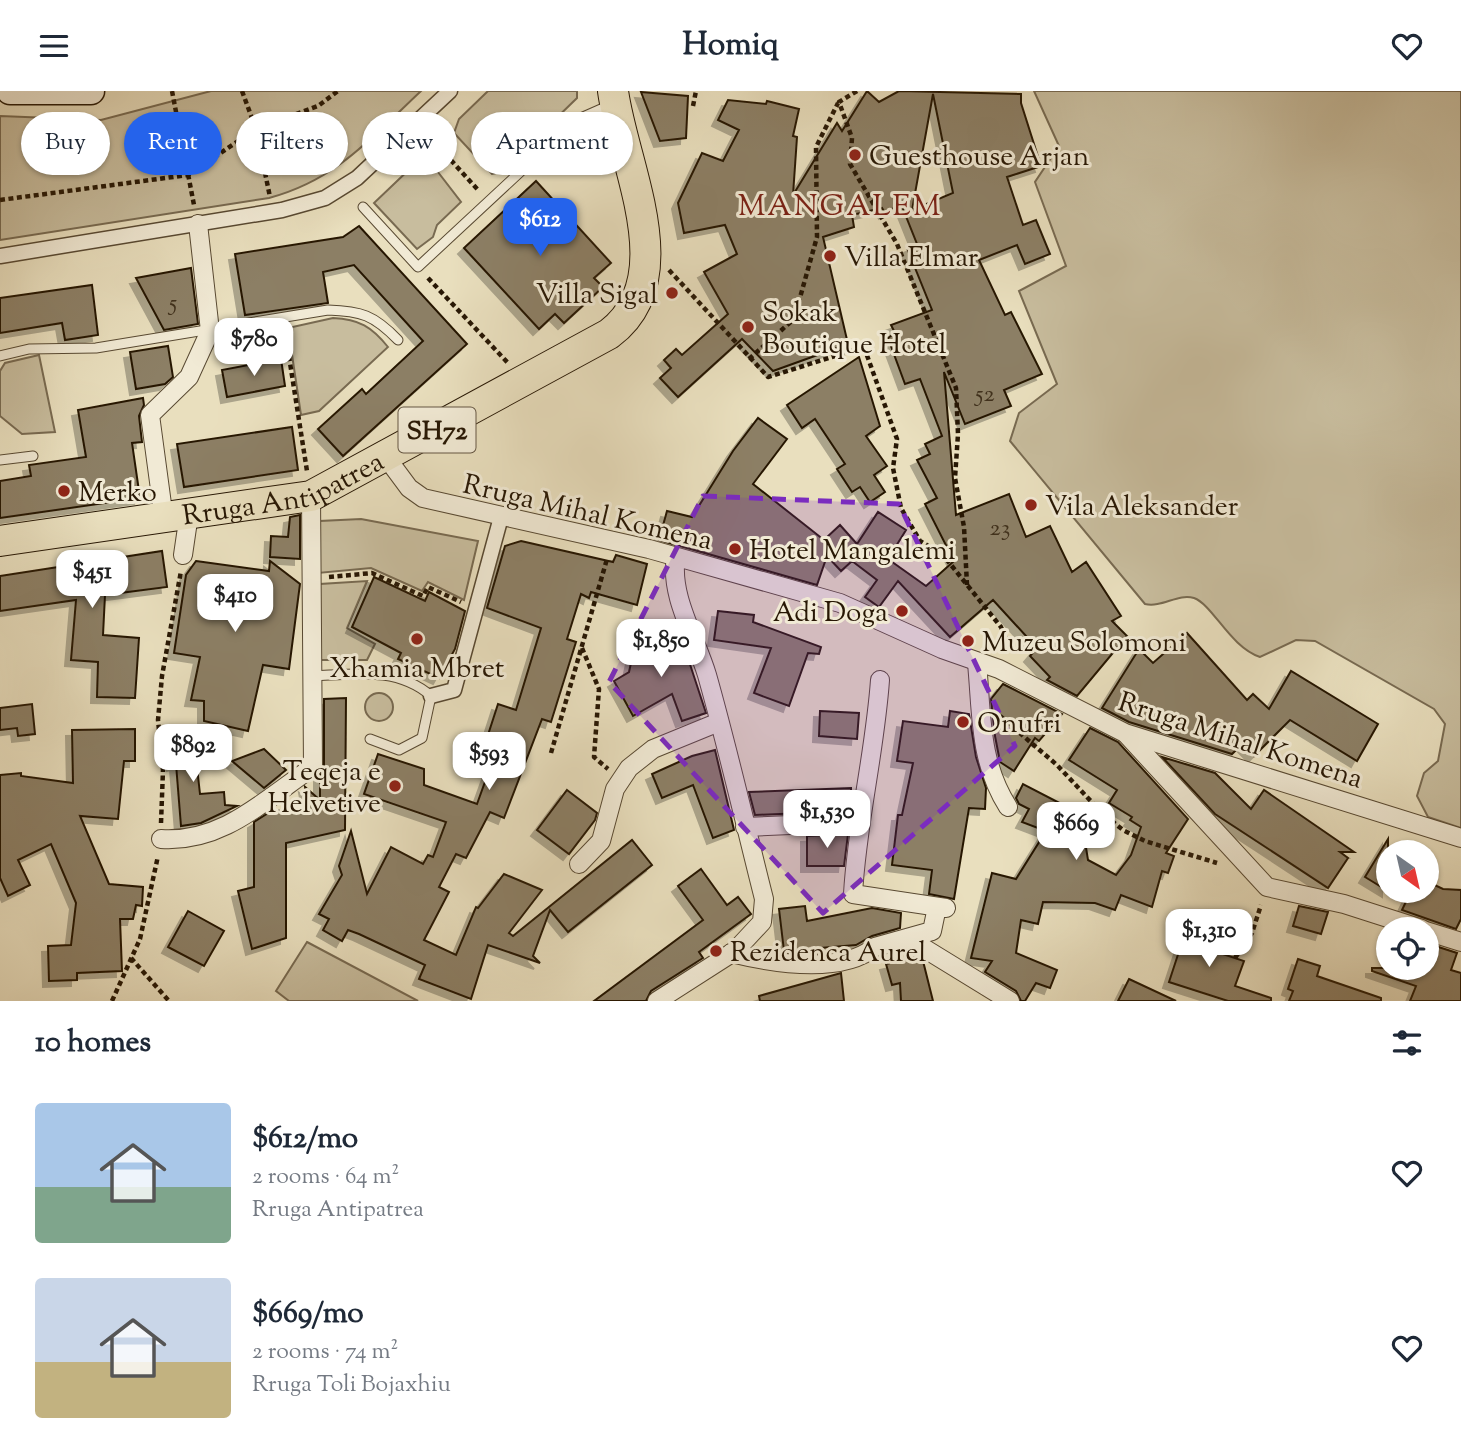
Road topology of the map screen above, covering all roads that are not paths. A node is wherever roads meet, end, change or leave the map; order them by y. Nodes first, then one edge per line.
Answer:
1 (10, 91) edge
2 (91, 91) edge
3 (450, 91) edge
4 (614, 97) edge
5 (363, 207) dead end
6 (198, 223) junction
7 (0, 256) edge
8 (210, 331) junction
9 (398, 340) dead end
10 (0, 356) edge
11 (33, 456) dead end
12 (386, 457) junction
13 (0, 460) edge
14 (311, 496) junction
15 (176, 517) junction
16 (501, 517) junction
17 (0, 541) edge
18 (183, 555) road end
19 (676, 557) junction
20 (977, 663) junction
21 (314, 675) junction
22 (880, 680) dead end
23 (431, 696) junction
24 (719, 722) junction
25 (1125, 733) junction
26 (370, 739) dead end
27 (1008, 807) dead end
28 (859, 822) junction
29 (745, 827) junction
30 (1461, 838) edge
31 (161, 839) road end
32 (579, 864) dead end
33 (1384, 917) edge
34 (1439, 935) edge
35 (909, 939) junction
36 (1461, 942) edge
37 (731, 953) junction
38 (657, 1001) edge
39 (1010, 1001) edge

1 - 2 main road
3 - 6 street
4 - 5 lane
4 - 12 main road, Rruga Antipatrea / SH72
6 - 7 street
6 - 8 street
8 - 9 lane
8 - 10 lane
8 - 15 street
11 - 13 lane
12 - 14 main road, Rruga Antipatrea / SH72
12 - 16 street, Rruga Mihal Komena
14 - 15 main road, Rruga Antipatrea / SH72
14 - 21 street
15 - 17 main road, Rruga Antipatrea / SH72
15 - 18 street
16 - 19 street, Rruga Mihal Komena
16 - 23 street
19 - 20 street, Rruga Mihal Komena
19 - 24 street
20 - 25 street, Rruga Mihal Komena
20 - 27 street
21 - 23 lane
21 - 31 street
22 - 28 street
23 - 26 lane
24 - 29 street
24 - 32 street
25 - 30 street, Rruga Mihal Komena
25 - 33 street
28 - 29 street
28 - 35 street
29 - 37 street
34 - 36 street
35 - 37 street
35 - 39 street
37 - 38 street

